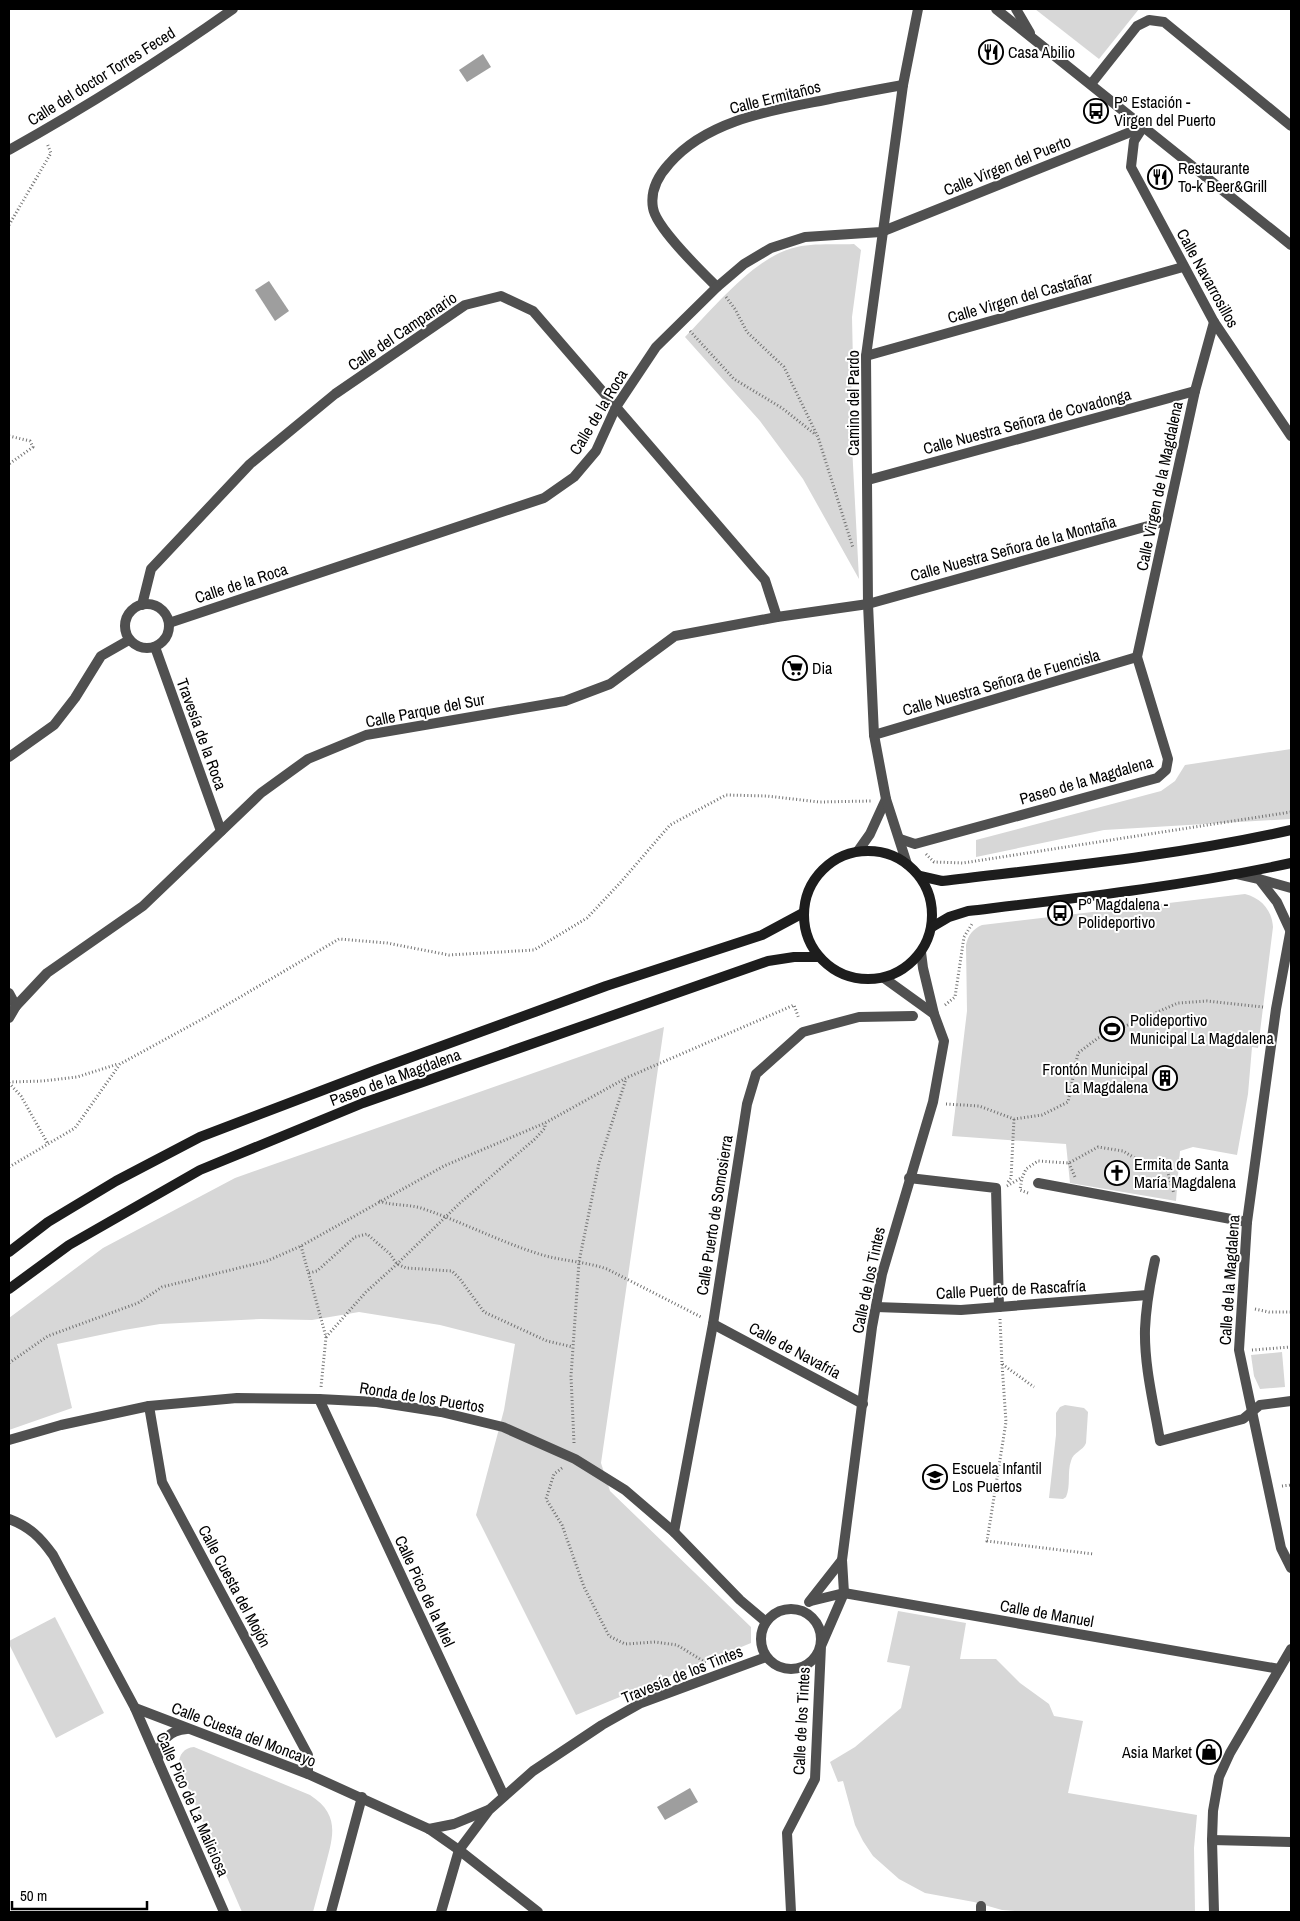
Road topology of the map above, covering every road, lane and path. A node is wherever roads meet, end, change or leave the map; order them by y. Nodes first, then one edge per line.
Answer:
1 (233, 9) edge
2 (918, 9) edge
3 (996, 9) edge
4 (1016, 9) edge
5 (1035, 40) junction
6 (902, 84) junction
7 (1091, 84) junction
8 (1143, 126) junction
9 (1291, 126) edge
10 (42, 131) junction
11 (9, 150) edge
12 (9, 225) edge
13 (881, 232) junction
14 (1291, 245) edge
15 (1183, 267) junction
16 (717, 287) junction
17 (682, 322) junction
18 (1214, 322) junction
19 (866, 356) junction
20 (1195, 391) junction
21 (616, 406) junction
22 (9, 436) edge
23 (1291, 436) edge
24 (818, 437) junction
25 (9, 464) edge
26 (868, 480) junction
27 (1166, 521) junction
28 (868, 573) junction
29 (868, 604) junction
30 (142, 605) junction
31 (777, 616) junction
32 (169, 623) junction
33 (130, 640) junction
34 (155, 647) junction
35 (1137, 657) junction
36 (874, 735) junction
37 (9, 757) edge
38 (886, 799) junction
39 (1291, 812) edge
40 (1291, 830) edge
41 (221, 831) junction
42 (900, 839) junction
43 (916, 844) junction
44 (858, 851) junction
45 (1291, 862) edge
46 (907, 864) junction
47 (1237, 874) junction
48 (920, 876) junction
49 (1259, 879) junction
50 (1291, 888) edge
51 (803, 913) junction
52 (972, 925) dead end
53 (932, 927) junction
54 (1290, 929) edge
55 (921, 952) junction
56 (818, 956) junction
57 (884, 978) junction
58 (9, 993) edge
59 (16, 1006) junction
60 (1276, 1009) junction
61 (934, 1014) junction
62 (912, 1016) dead end
63 (9, 1018) edge
64 (803, 1032) junction
65 (120, 1064) junction
66 (626, 1078) junction
67 (9, 1083) edge
68 (954, 1106) dead end
69 (1014, 1119) junction
70 (545, 1123) junction
71 (48, 1144) junction
72 (9, 1167) edge
73 (910, 1178) junction
74 (1022, 1178) junction
75 (1038, 1183) dead end
76 (1028, 1193) dead end
77 (379, 1201) junction
78 (1179, 1209) junction
79 (445, 1218) junction
80 (1247, 1222) junction
81 (301, 1246) junction
82 (9, 1252) edge
83 (1155, 1260) dead end
84 (579, 1262) junction
85 (397, 1264) junction
86 (309, 1273) junction
87 (9, 1289) edge
88 (1147, 1295) junction
89 (1257, 1304) dead end
90 (999, 1307) junction
91 (876, 1308) junction
92 (1255, 1309) junction
93 (1291, 1312) edge
94 (1251, 1315) dead end
95 (713, 1324) junction
96 (326, 1337) junction
97 (573, 1347) junction
98 (1291, 1347) edge
99 (1249, 1350) dead end
100 (9, 1363) edge
101 (1002, 1364) junction
102 (1034, 1387) dead end
103 (319, 1399) junction
104 (1291, 1401) edge
105 (863, 1404) junction
106 (149, 1406) junction
107 (1253, 1411) junction
108 (9, 1440) edge
109 (575, 1459) junction
110 (9, 1519) edge
111 (674, 1532) junction
112 (1093, 1554) dead end
113 (842, 1560) junction
114 (1291, 1568) edge
115 (844, 1593) junction
116 (812, 1601) junction
117 (795, 1609) junction
118 (766, 1622) junction
119 (821, 1646) junction
120 (1291, 1649) edge
121 (766, 1657) junction
122 (1279, 1669) junction
123 (721, 1673) junction
124 (135, 1708) junction
125 (188, 1729) junction
126 (158, 1762) junction
127 (308, 1774) junction
128 (504, 1796) junction
129 (362, 1797) junction
130 (489, 1810) junction
131 (429, 1829) junction
132 (1212, 1840) junction
133 (1291, 1842) edge
134 (459, 1850) junction
135 (224, 1912) edge
136 (331, 1912) edge
137 (442, 1912) edge
138 (538, 1912) edge
139 (791, 1912) edge
140 (1214, 1912) edge

1 - 10 street, Calle del doctor Torres Feced
2 - 6 street, Camino del Pardo
3 - 5 street
4 - 5 street
5 - 7 street
6 - 13 street, Camino del Pardo
6 - 16 street, Calle Ermitaños
7 - 8 street
7 - 9 street
8 - 13 street, Calle Virgen del Puerto
8 - 14 street
8 - 15 street, Calle Navarrosillos
10 - 11 street, Calle del doctor Torres Feced
10 - 12 path
13 - 16 street, Calle de la Roca
13 - 19 street, Camino del Pardo
15 - 18 street, Calle Navarrosillos
15 - 19 street, Calle Virgen del Castañar
16 - 17 street, Calle de la Roca
16 - 24 path
17 - 21 street, Calle de la Roca
17 - 24 path
18 - 20 street, Calle Virgen de la Magdalena
18 - 23 street, Calle Navarrosillos
19 - 26 street, Camino del Pardo
20 - 26 street, Calle Nuestra Señora de Covadonga
20 - 27 street, Calle Virgen de la Magdalena
21 - 30 street, Calle del Campanario
21 - 31 street, Calle del Campanario
21 - 32 street, Calle de la Roca
22 - 25 path
24 - 28 path
26 - 28 street, Camino del Pardo
27 - 29 street, Calle Nuestra Señora de la Montaña
27 - 35 street, Calle Virgen de la Magdalena
28 - 29 street, Camino del Pardo
29 - 31 street, Calle Parque del Sur
29 - 36 street, Camino del Pardo
30 - 32 street
30 - 33 street
31 - 41 street, Calle Parque del Sur
32 - 34 street
33 - 34 street
33 - 37 street
34 - 41 street, Travesía de la Roca
35 - 36 street, Calle Nuestra Señora de Fuencisla
35 - 43 street, Paseo de la Magdalena
36 - 38 street, Camino del Pardo
38 - 42 street, Camino del Pardo
38 - 44 street
38 - 65 path
39 - 43 path
40 - 48 main road
41 - 59 street, Calle Parque del Sur
42 - 43 street
42 - 46 street, Camino del Pardo
44 - 46 main road
44 - 51 main road
45 - 47 main road
46 - 48 main road
47 - 49 street
47 - 53 main road
48 - 53 main road
49 - 50 street
49 - 54 street, Calle de la Magdalena
51 - 56 main road
51 - 82 main road, Paseo de la Magdalena
52 - 61 path
53 - 55 main road
54 - 60 street, Calle de la Magdalena
55 - 57 main road
55 - 61 street, Calle de los Tintes
56 - 57 main road
56 - 87 main road, Paseo de la Magdalena
57 - 61 street
58 - 59 street
59 - 63 street, Calle Parque del Sur
60 - 69 path
60 - 80 street, Calle de la Magdalena
61 - 73 street, Calle de los Tintes
62 - 64 street, Calle Puerto de Somosierra
64 - 66 path
64 - 95 street, Calle Puerto de Somosierra
65 - 67 path
65 - 71 path
66 - 70 path
66 - 84 path
67 - 71 path
68 - 69 path
69 - 74 path
70 - 77 path
70 - 79 path
71 - 72 path
73 - 90 street
73 - 91 street, Calle de los Tintes
74 - 76 path
74 - 78 path
75 - 78 street
77 - 79 path
77 - 81 path
78 - 80 street
79 - 84 path
79 - 85 path
80 - 107 street, Calle de la Magdalena
81 - 86 path
81 - 100 path
83 - 88 street
84 - 95 path
84 - 97 path
85 - 86 path
85 - 96 path
85 - 97 path
86 - 96 path
88 - 90 street, Calle Puerto de Rascafría
88 - 107 street
89 - 92 path
90 - 91 street, Calle Puerto de Rascafría
90 - 101 path
91 - 105 street, Calle de los Tintes
92 - 93 path
92 - 94 path
95 - 105 street, Calle de Navafría
95 - 111 street, Calle Puerto de Somosierra
96 - 103 path
97 - 109 path
98 - 99 path
101 - 102 path
101 - 112 path
103 - 106 street, Ronda de los Puertos
103 - 109 street, Ronda de los Puertos
103 - 128 street, Calle Pico de la Miel
104 - 107 street
105 - 113 street, Calle de los Tintes
106 - 108 street, Ronda de los Puertos
106 - 127 street, Calle Cuesta del Mojón
107 - 114 street, Calle de la Magdalena
109 - 111 street, Ronda de los Puertos
109 - 123 path
110 - 124 street
111 - 118 street, Ronda de los Puertos
113 - 115 street, Calle de los Tintes
113 - 116 street, Calle de los Tintes
115 - 116 street, Calle de Manuel
115 - 119 street, Calle de los Tintes
115 - 122 street, Calle de Manuel
116 - 117 street, Calle de los Tintes
117 - 118 street
117 - 119 street
118 - 121 street
119 - 121 street
119 - 139 street, Calle de los Tintes
120 - 122 street
121 - 123 street, Travesía de los Tintes
122 - 132 street
123 - 128 street, Travesía de los Tintes
124 - 125 street, Calle Cuesta del Moncayo
124 - 126 street, Calle Pico de La Maliciosa
125 - 126 street
125 - 127 street, Calle Cuesta del Moncayo
126 - 135 street, Calle Pico de La Maliciosa
127 - 129 street, Calle Cuesta del Moncayo
128 - 130 street, Travesía de los Tintes
129 - 131 street, Calle Cuesta del Moncayo
129 - 136 street
130 - 131 street, Travesía de los Tintes
130 - 134 street, Travesía de los Tintes
131 - 134 street, Calle Cuesta del Moncayo
132 - 133 street
132 - 140 street
134 - 137 street
134 - 138 street, Calle Cuesta del Moncayo

